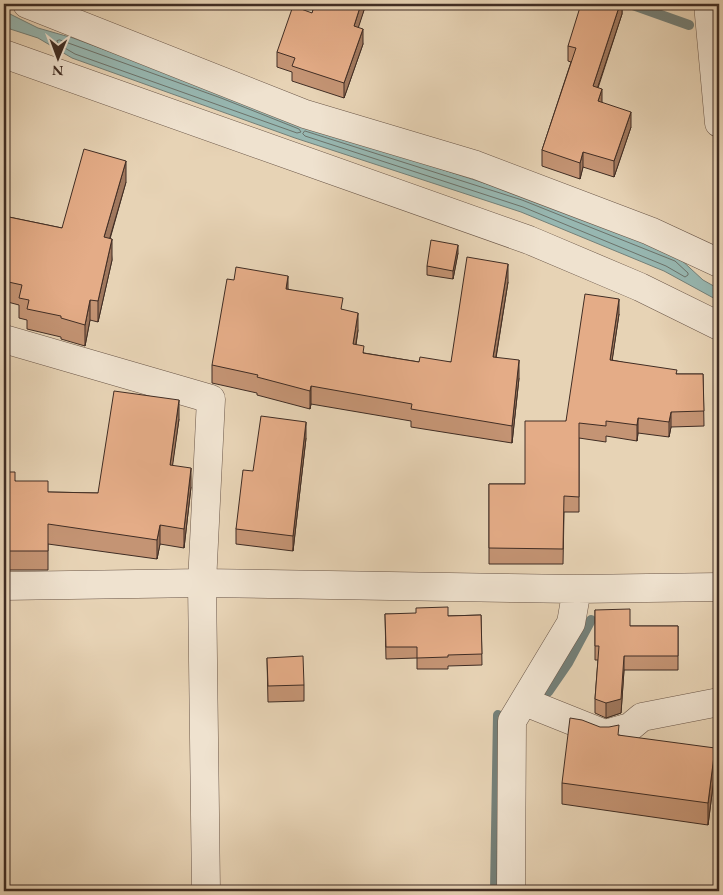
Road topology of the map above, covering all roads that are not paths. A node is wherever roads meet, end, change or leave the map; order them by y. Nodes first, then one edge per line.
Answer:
1 (27, 4) edge
2 (708, 4) edge
3 (4, 54) edge
4 (719, 123) edge
5 (719, 263) edge
6 (719, 326) edge
7 (4, 339) edge
8 (202, 583) junction
9 (4, 586) edge
10 (719, 587) edge
11 (577, 589) junction
12 (524, 702) junction
13 (719, 702) edge
14 (206, 891) edge
15 (511, 891) edge

1 - 5 street
2 - 4 street
3 - 6 street
7 - 8 street
8 - 9 street
8 - 11 street
8 - 14 street
10 - 11 street
11 - 12 street
12 - 13 street
12 - 15 street

